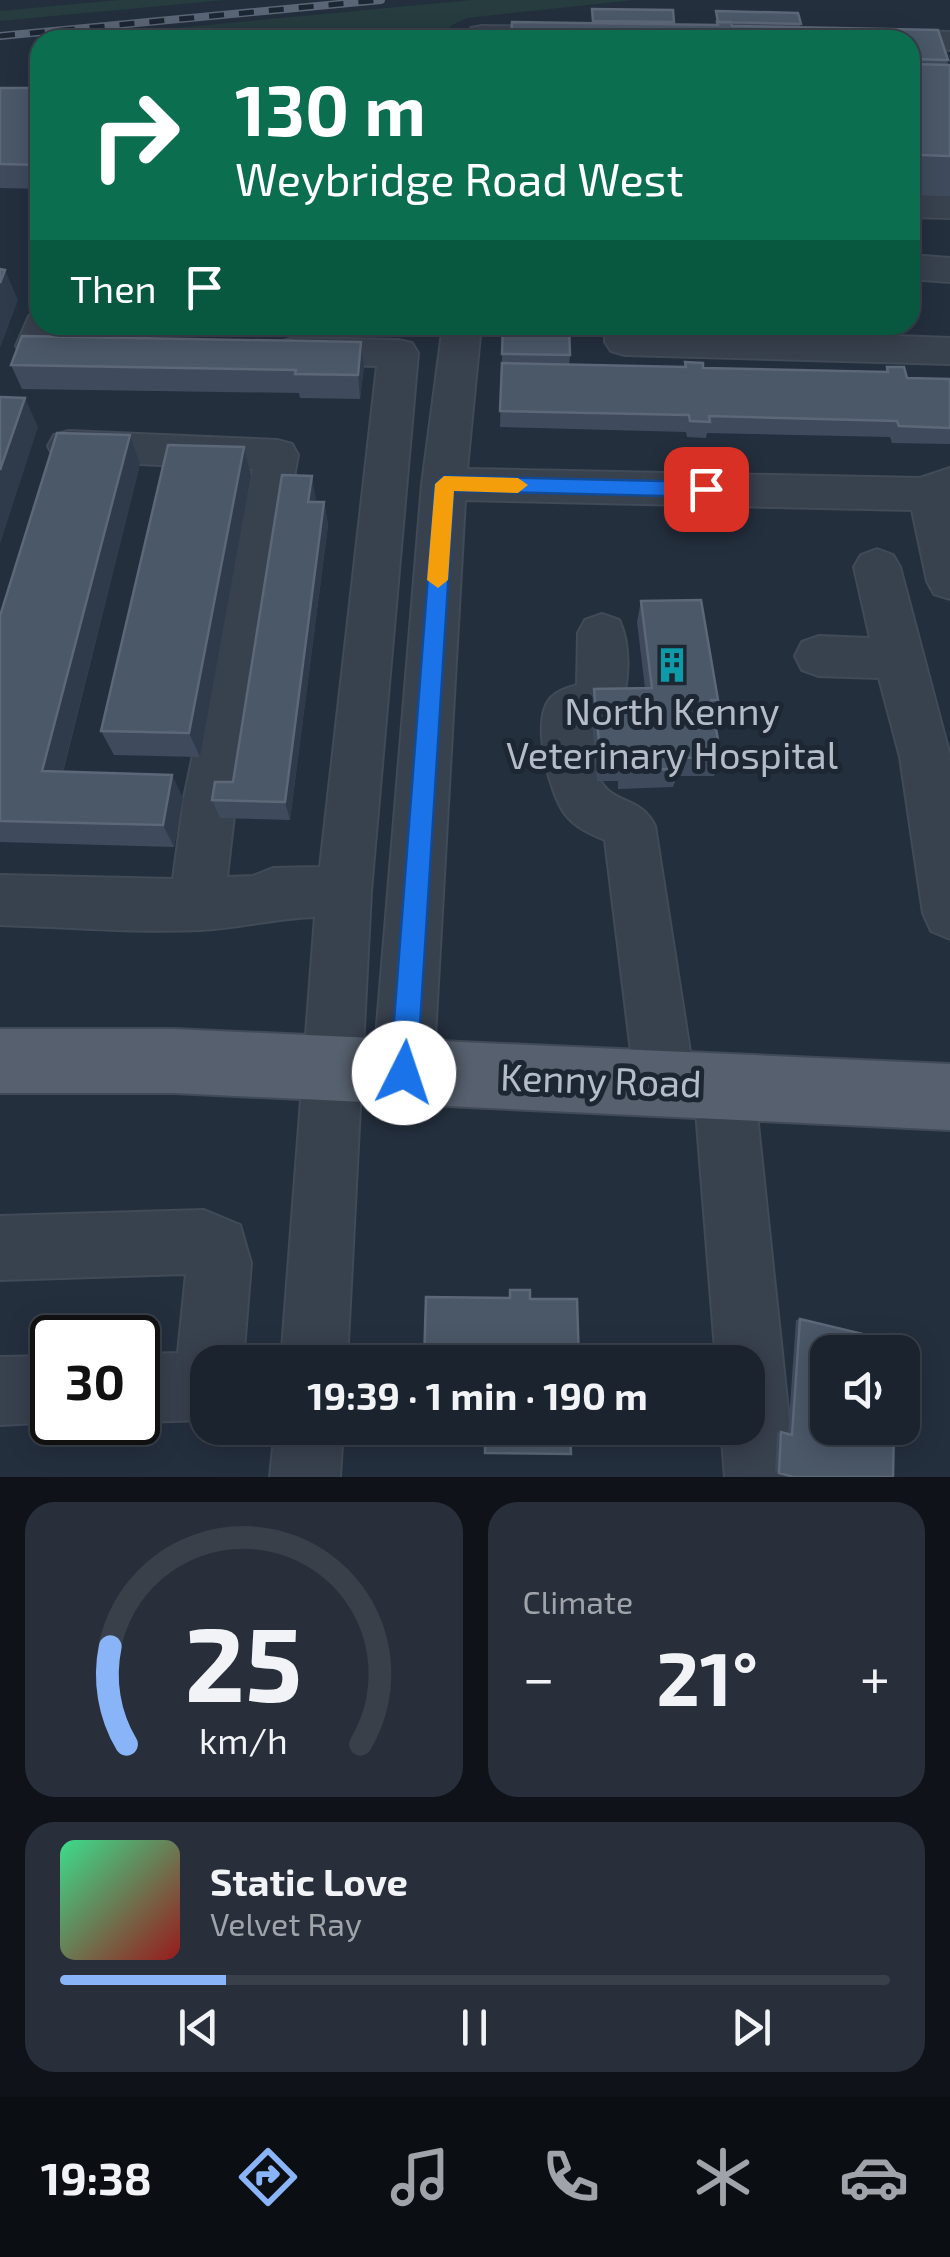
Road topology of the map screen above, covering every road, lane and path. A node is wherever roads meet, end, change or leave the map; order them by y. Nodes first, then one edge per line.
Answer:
1 (920, 40) edge
2 (950, 41) edge
3 (920, 206) edge
4 (950, 206) edge
5 (920, 268) edge
6 (950, 270) edge
7 (40, 335) edge
8 (461, 335) edge
9 (625, 335) edge
10 (399, 339) edge
11 (132, 348) edge
12 (248, 350) edge
13 (950, 351) edge
14 (48, 483) edge
15 (444, 484) junction
16 (940, 489) edge
17 (877, 567) dead end
18 (950, 581) edge
19 (602, 633) dead end
20 (819, 656) dead end
21 (898, 660) junction
22 (344, 892) junction
23 (0, 900) edge
24 (197, 905) junction
25 (950, 913) edge
26 (0, 1048) edge
27 (73, 1058) junction
28 (0, 1061) edge
29 (334, 1070) junction
30 (404, 1073) junction
31 (694, 1085) junction
32 (950, 1096) edge
33 (0, 1248) edge
34 (212, 1345) edge
35 (315, 1345) edge
36 (190, 1386) edge
37 (160, 1387) edge
38 (30, 1390) edge
39 (0, 1391) edge
40 (307, 1445) edge
41 (304, 1477) edge
42 (760, 1477) edge

1 - 2 street
3 - 4 street
5 - 6 street
7 - 11 street
8 - 15 street
9 - 13 street
10 - 12 street
10 - 22 street
14 - 24 street
15 - 16 street
15 - 30 street
16 - 18 street
17 - 21 street
19 - 31 street
20 - 21 street
21 - 25 street
22 - 24 street
22 - 29 street
23 - 24 street
26 - 27 street, Kenny Road
27 - 28 main road, Kenny Road
27 - 29 main road, Kenny Road
29 - 30 main road, Kenny Road
29 - 35 street
30 - 31 main road, Kenny Road
31 - 32 main road, Kenny Road
31 - 42 street
33 - 34 street
36 - 37 street
38 - 39 street
40 - 41 street

